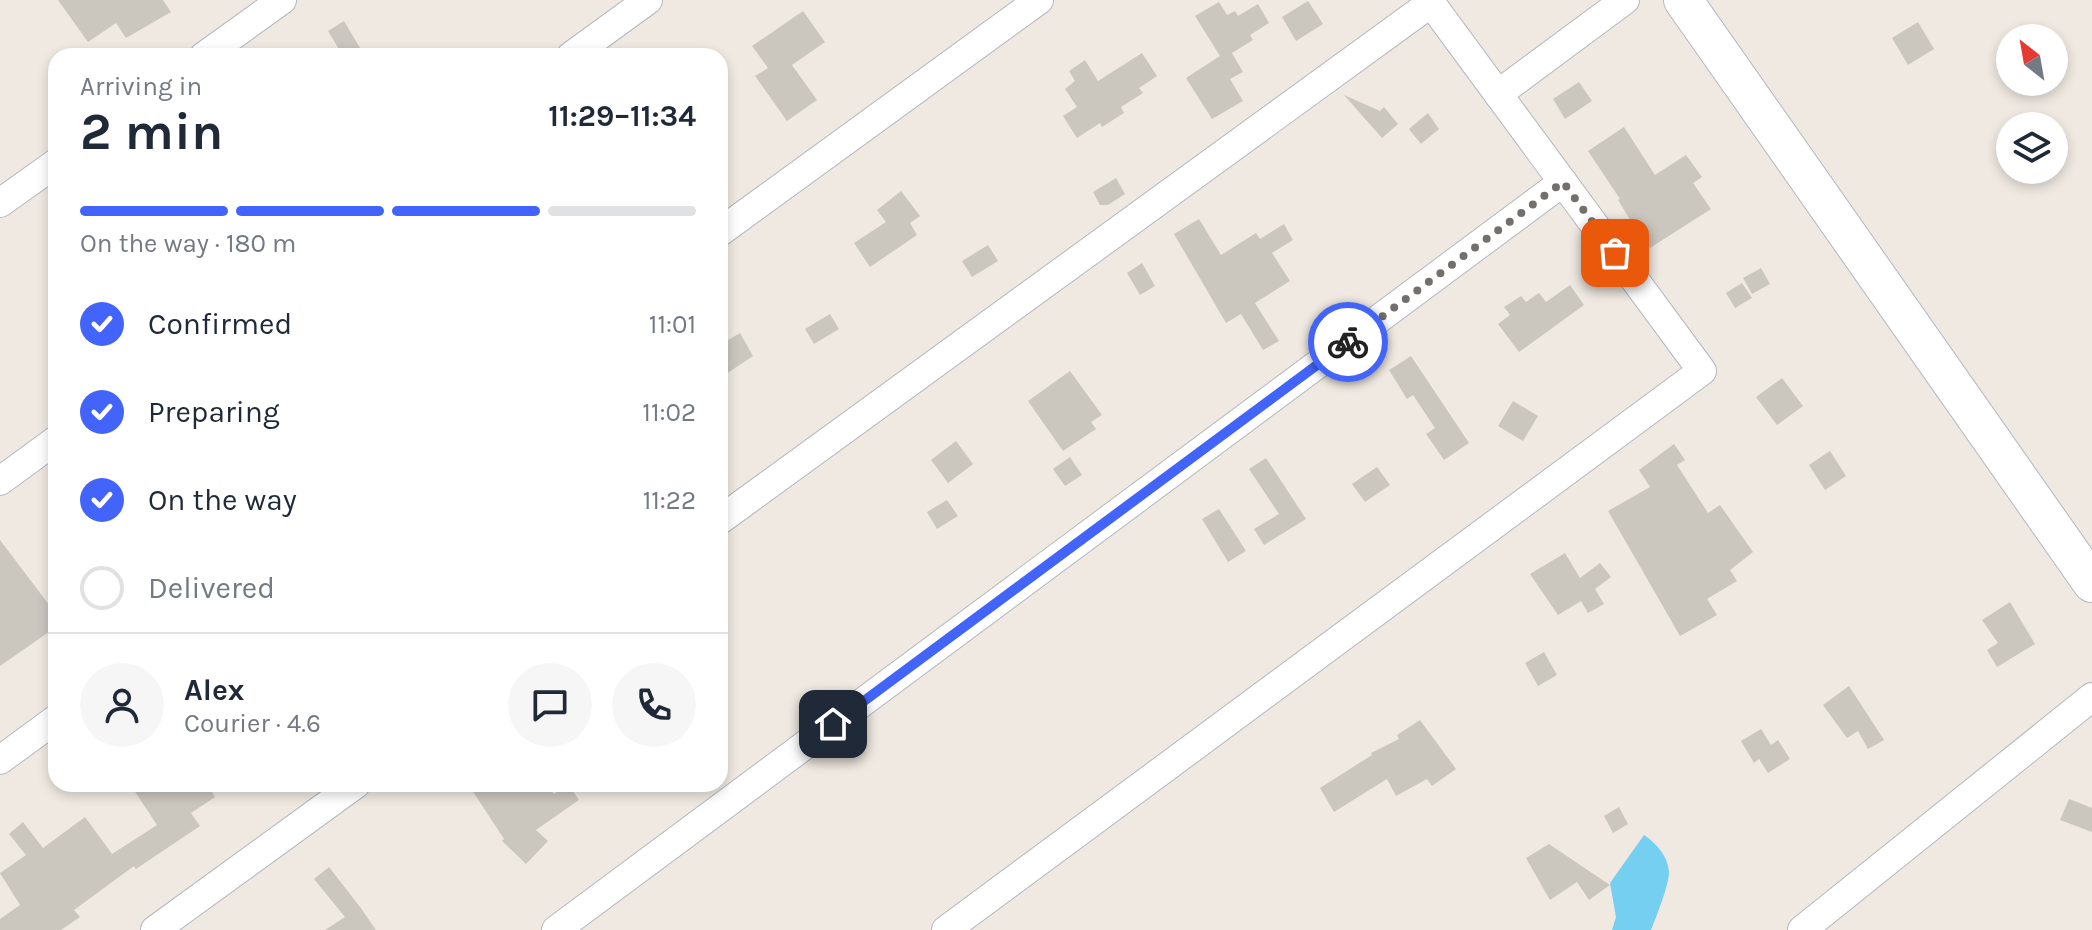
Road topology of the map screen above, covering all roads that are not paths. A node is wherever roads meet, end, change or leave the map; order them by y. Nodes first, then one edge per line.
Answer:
1 (282, 0) edge
2 (648, 0) edge
3 (1039, 0) edge
4 (1625, 0) edge
5 (1683, 0) edge
6 (1430, 1) edge
7 (215, 48) edge
8 (582, 48) edge
9 (1498, 94) junction
10 (48, 169) edge
11 (1563, 182) junction
12 (0, 203) edge
13 (728, 226) edge
14 (48, 446) edge
15 (0, 481) edge
16 (728, 514) edge
17 (2087, 568) edge
18 (2092, 697) edge
19 (48, 725) edge
20 (0, 760) edge
21 (345, 792) edge
22 (155, 930) edge
23 (556, 930) edge
24 (946, 930) edge
25 (1802, 930) edge

1 - 7 street
2 - 8 street
3 - 13 street
4 - 9 street
5 - 17 street
6 - 9 street
6 - 16 street
9 - 11 street
10 - 12 street
11 - 23 street
11 - 24 street
14 - 15 street
18 - 25 street
19 - 20 street
21 - 22 street

